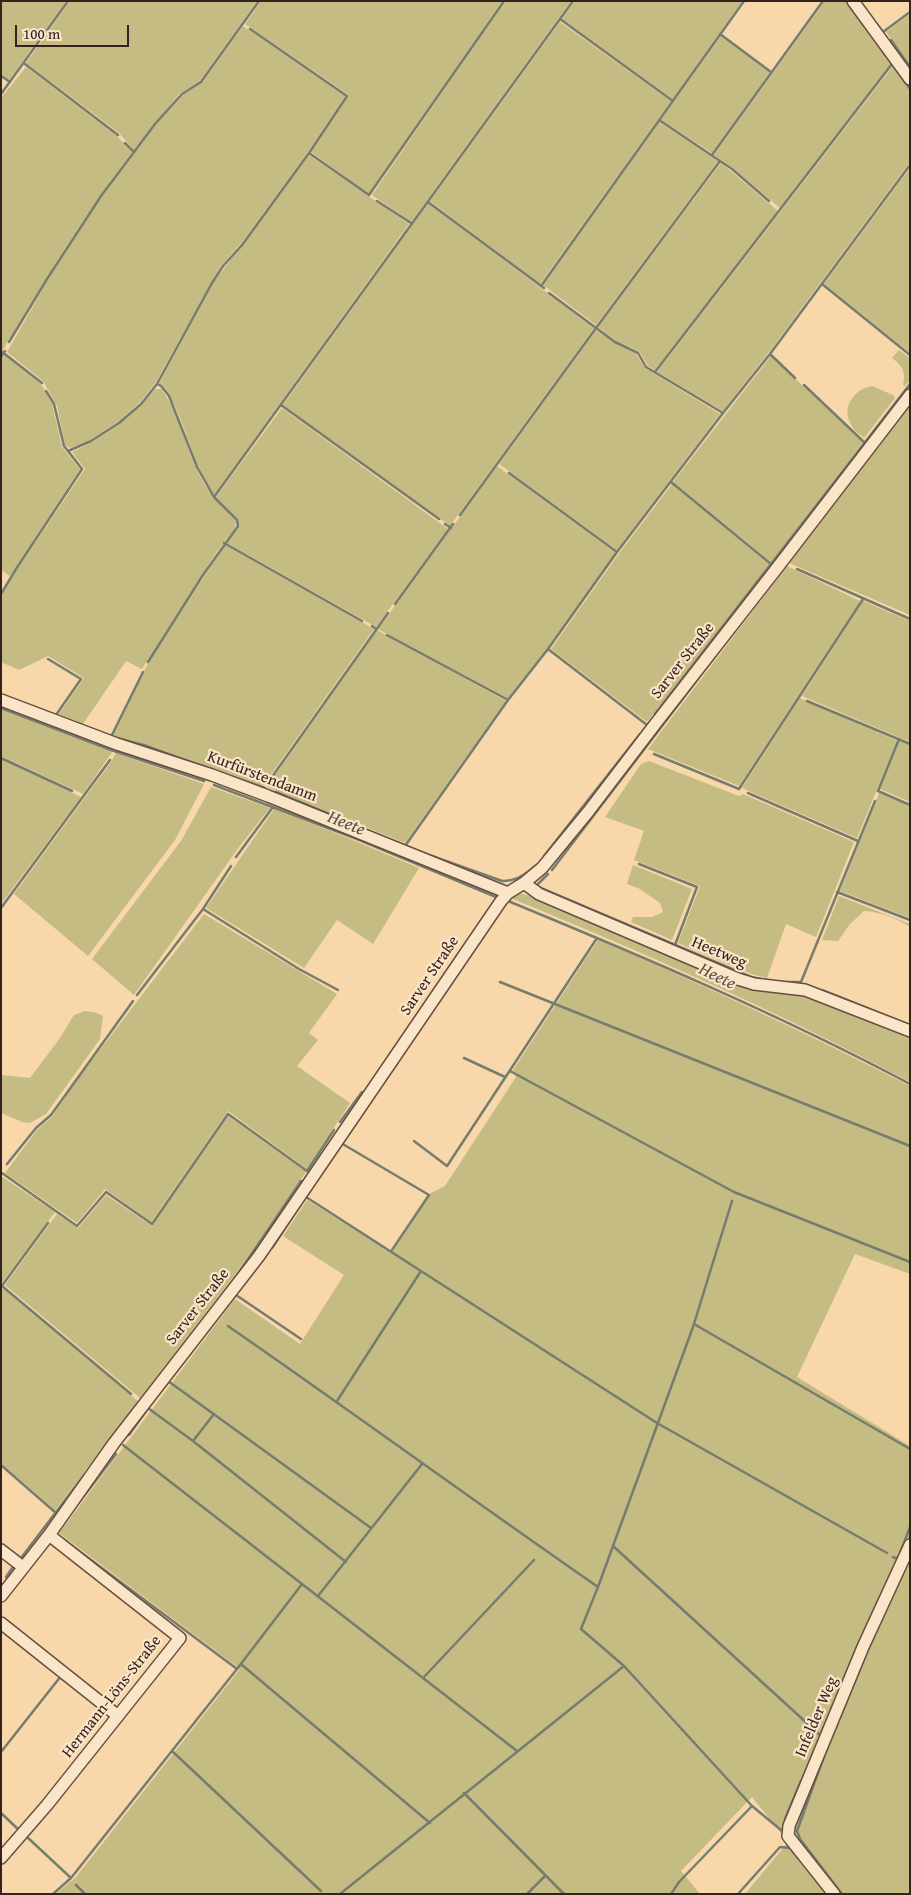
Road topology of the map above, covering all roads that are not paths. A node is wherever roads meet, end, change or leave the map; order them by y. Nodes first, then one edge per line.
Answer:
1 (853, 1) edge
2 (910, 79) edge
3 (910, 395) edge
4 (1, 700) edge
5 (524, 883) junction
6 (508, 893) junction
7 (910, 1031) edge
8 (49, 1535) junction
9 (910, 1545) edge
10 (1, 1550) edge
11 (23, 1568) junction
12 (1, 1596) edge
13 (1, 1624) edge
14 (118, 1716) junction
15 (1, 1858) edge
16 (834, 1894) edge

1 - 2 street
3 - 5 street, Sarver Straße
4 - 6 street, Kurfürstendamm
5 - 6 street, Sarver Straße
5 - 7 street, Heetweg
6 - 8 street, Sarver Straße
8 - 11 street, Sarver Straße
8 - 14 street, Hermann-Löns-Straße
9 - 16 street, Infelder Weg
10 - 11 street
11 - 12 street, Sarver Straße
13 - 14 street
14 - 15 street, Hermann-Löns-Straße

